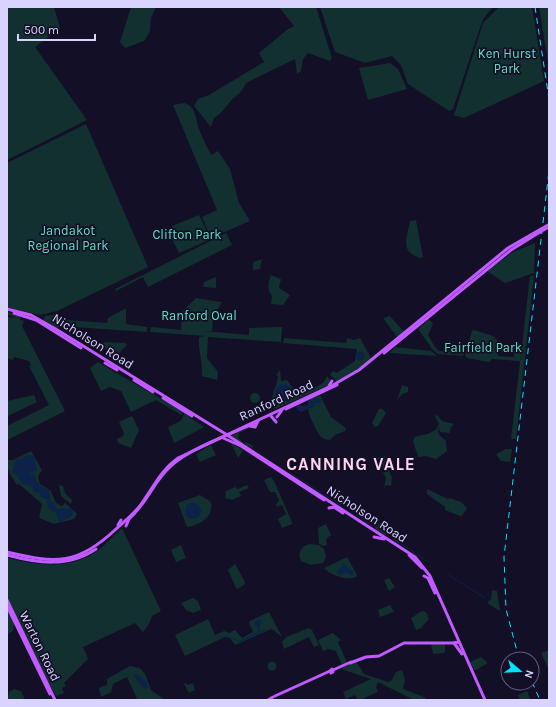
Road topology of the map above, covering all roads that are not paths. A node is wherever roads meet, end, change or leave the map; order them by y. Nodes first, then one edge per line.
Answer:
1 (548, 226) edge
2 (541, 230) junction
3 (7, 310) edge
4 (23, 317) dead end
5 (33, 319) junction
6 (420, 323) junction
7 (417, 329) dead end
8 (117, 368) junction
9 (124, 369) dead end
10 (332, 381) dead end
11 (328, 387) junction
12 (305, 401) junction
13 (185, 409) junction
14 (191, 410) dead end
15 (272, 410) dead end
16 (282, 410) junction
17 (270, 415) junction
18 (277, 417) dead end
19 (276, 422) dead end
20 (243, 429) junction
21 (219, 432) junction
22 (226, 435) junction
23 (232, 438) junction
24 (210, 441) junction
25 (200, 449) junction
26 (195, 454) dead end
27 (262, 457) junction
28 (268, 457) dead end
29 (166, 462) dead end
30 (165, 468) junction
31 (282, 470) junction
32 (288, 471) dead end
33 (329, 508) dead end
34 (344, 513) junction
35 (129, 519) junction
36 (121, 520) dead end
37 (126, 526) dead end
38 (116, 529) junction
39 (374, 537) dead end
40 (383, 537) junction
41 (389, 537) dead end
42 (7, 552) edge
43 (26, 553) dead end
44 (7, 555) edge
45 (20, 555) junction
46 (424, 576) dead end
47 (435, 593) junction
48 (7, 603) edge
49 (444, 610) junction
50 (450, 617) dead end
51 (456, 642) junction
52 (470, 668) junction
53 (475, 672) dead end
54 (273, 698) edge
55 (55, 699) edge
56 (484, 700) edge

1 - 2 main road, Ranford Road, bridge
2 - 6 main road, Ranford Road
2 - 11 main road, Ranford Road
3 - 5 main road, Nicholson Road
3 - 8 main road, Nicholson Road
4 - 5 main road
5 - 21 main road, Nicholson Road
6 - 7 main road
6 - 12 main road, Ranford Road
8 - 9 main road
8 - 13 main road, Nicholson Road
10 - 11 main road
11 - 12 main road, Ranford Road
12 - 16 main road, Ranford Road
12 - 17 main road, Ranford Road
13 - 14 main road
13 - 22 main road, Nicholson Road
15 - 17 main road
16 - 17 main road, Ranford Road
16 - 18 main road
17 - 19 main road
17 - 20 main road, Ranford Road
17 - 22 main road, Ranford Road
20 - 22 main road, Ranford Road
20 - 23 main road
21 - 22 main road, Nicholson Road
21 - 24 main road
22 - 23 main road, Nicholson Road
22 - 24 main road, Ranford Road
22 - 25 main road, Ranford Road
22 - 34 main road, Nicholson Road
23 - 27 main road, Nicholson Road
24 - 30 main road, Ranford Road
25 - 26 main road
25 - 35 main road, Ranford Road
27 - 28 main road
27 - 31 main road, Nicholson Road
29 - 30 main road
30 - 38 main road, Ranford Road
31 - 32 main road
31 - 40 main road, Nicholson Road
33 - 34 main road
34 - 40 main road, Nicholson Road
35 - 37 main road
35 - 44 main road, Ranford Road
36 - 38 main road
38 - 45 main road, Ranford Road
39 - 40 main road
40 - 41 main road
40 - 47 main road, Nicholson Road
40 - 49 main road, Nicholson Road
42 - 45 main road, Ranford Road
43 - 45 main road
46 - 47 main road
47 - 51 main road, Nicholson Road
48 - 55 main road, Warton Road
48 - 55 main road, Warton Road
49 - 50 main road
49 - 51 main road, Nicholson Road
51 - 52 main road, Nicholson Road
51 - 54 main road
51 - 56 main road, Nicholson Road
52 - 53 main road
52 - 56 main road, Nicholson Road

